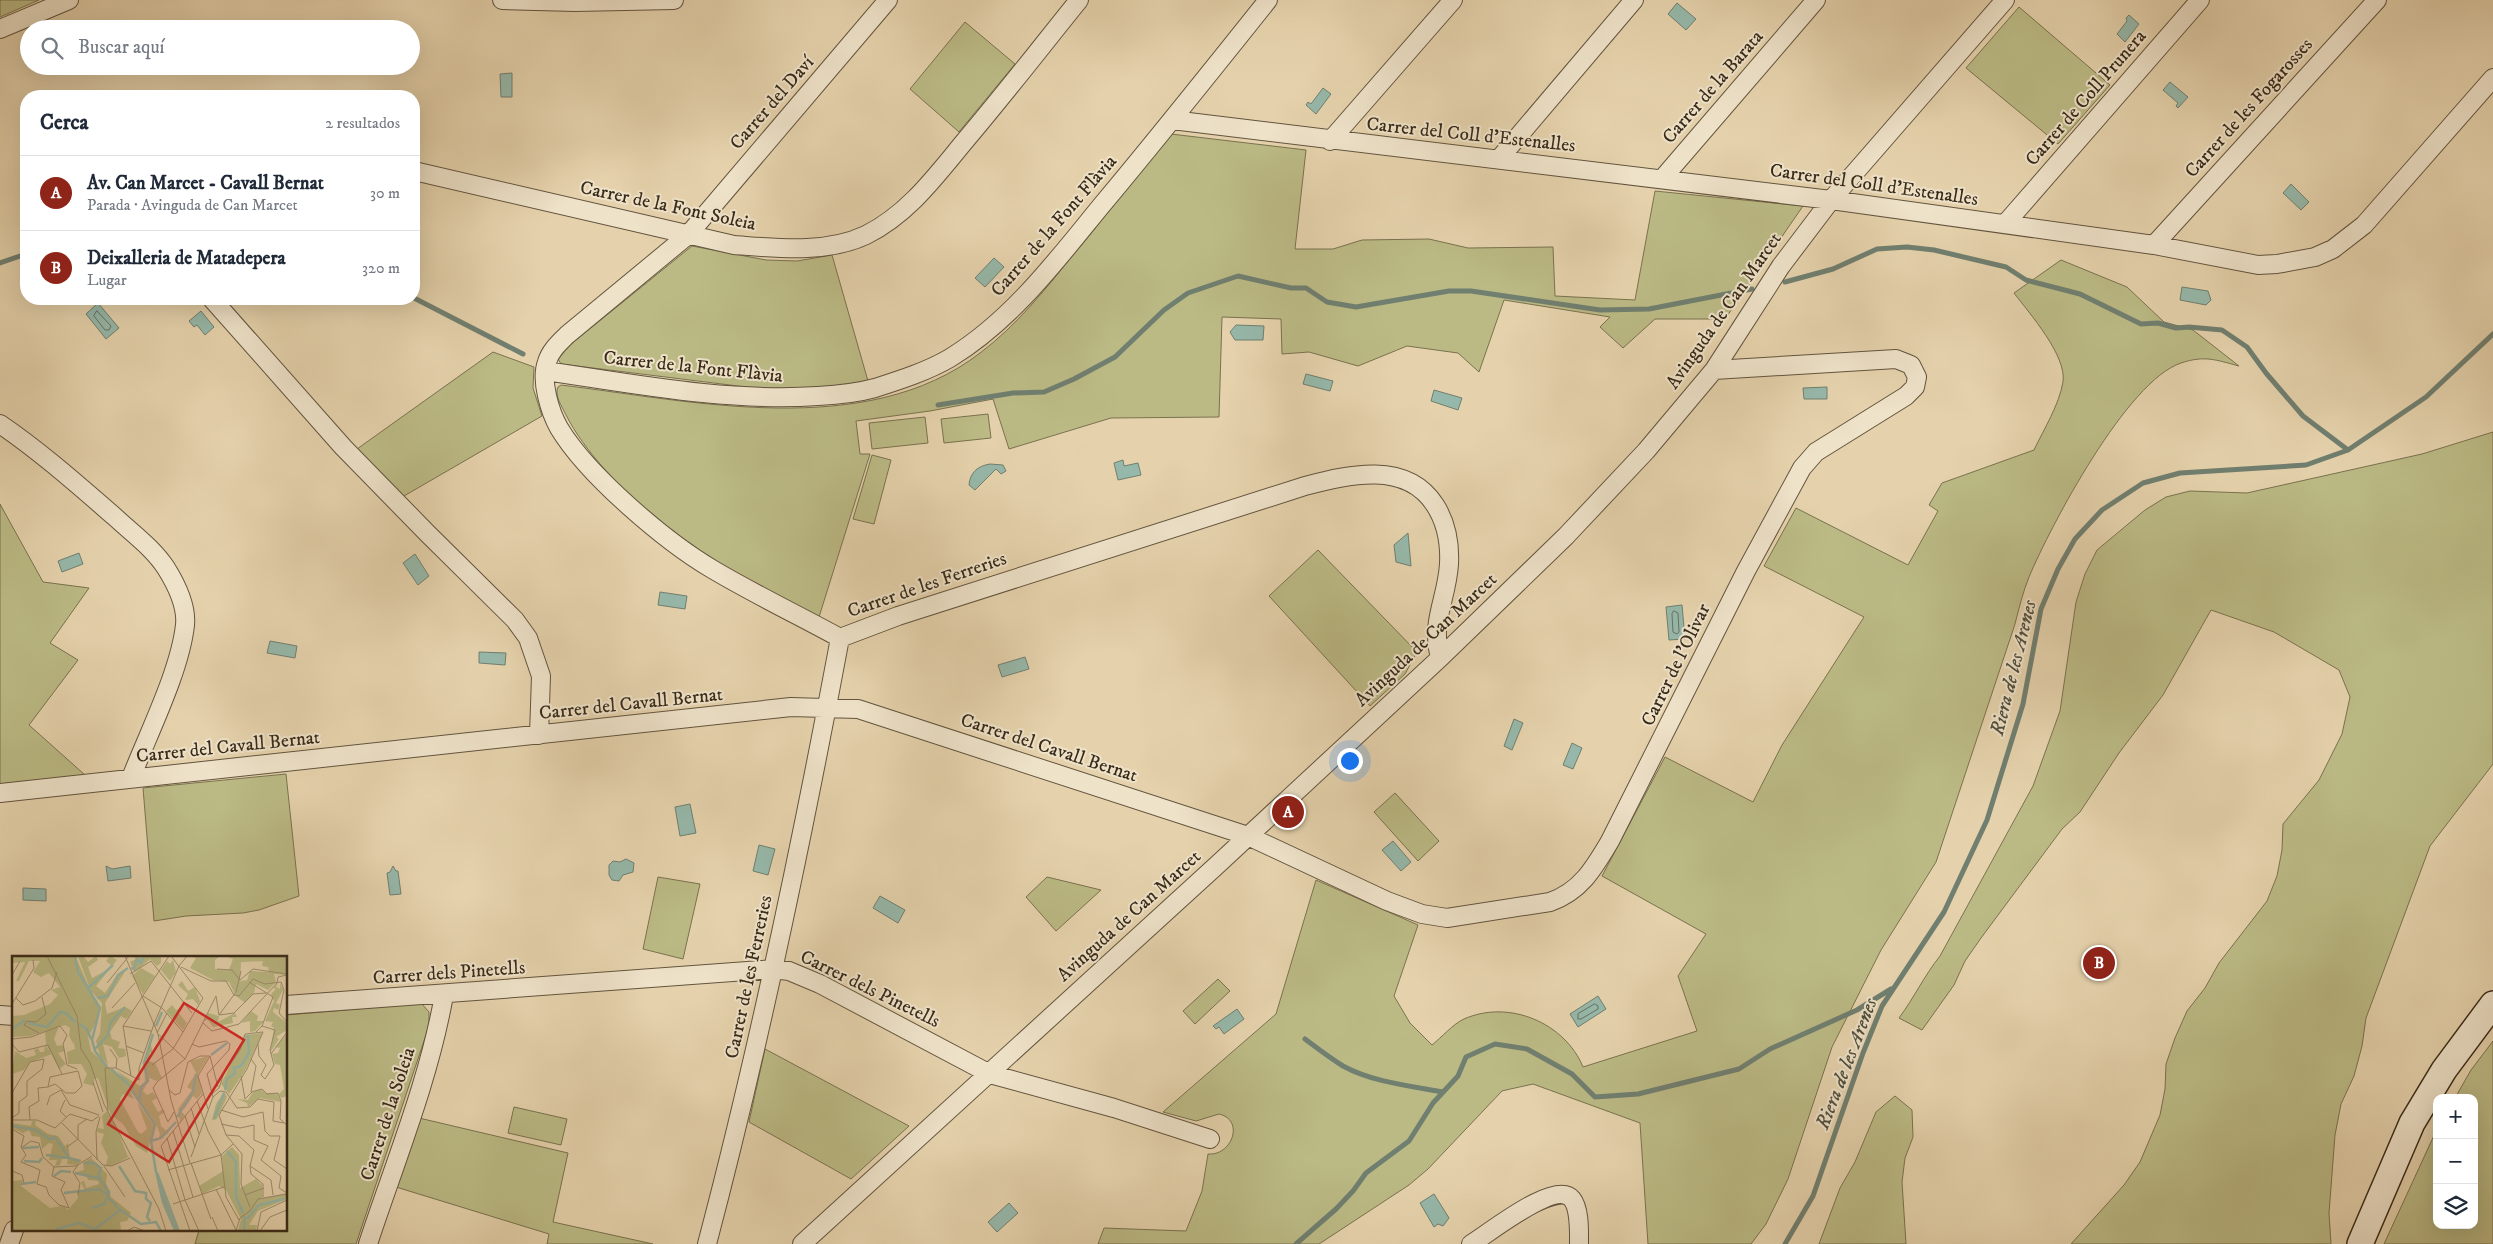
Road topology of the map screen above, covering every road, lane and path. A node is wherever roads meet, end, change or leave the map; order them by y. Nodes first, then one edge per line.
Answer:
1 (69, 0) edge
2 (502, 0) edge
3 (674, 0) edge
4 (888, 0) edge
5 (1080, 0) edge
6 (1268, 0) edge
7 (1453, 0) edge
8 (1634, 0) edge
9 (1816, 0) edge
10 (2005, 0) edge
11 (2200, 0) edge
12 (2377, 0) edge
13 (21, 20) edge
14 (20, 21) edge
15 (0, 29) edge
16 (2493, 78) edge
17 (1172, 120) junction
18 (1330, 141) junction
19 (1499, 159) junction
20 (420, 173) edge
21 (1662, 179) junction
22 (1831, 200) junction
23 (2005, 224) junction
24 (688, 235) junction
25 (2154, 245) junction
26 (217, 305) edge
27 (1714, 370) junction
28 (546, 371) junction
29 (0, 424) edge
30 (840, 638) junction
31 (1440, 658) junction
32 (827, 708) junction
33 (539, 735) junction
34 (131, 778) junction
35 (0, 793) edge
36 (1248, 836) junction
37 (773, 970) junction
38 (444, 995) junction
39 (2493, 1004) edge
40 (288, 1005) edge
41 (990, 1074) junction
42 (1210, 1139) dead end
43 (13, 1232) edge
44 (9, 1244) edge
45 (368, 1244) edge
46 (707, 1244) edge
47 (802, 1244) edge
48 (1471, 1244) edge
49 (1579, 1244) edge
50 (2360, 1244) edge

1 - 13 street
2 - 3 street
4 - 24 street, Carrer del Daví
5 - 24 street, Carrer de la Font Soleia
6 - 17 street, Carrer de la Font Flàvia
7 - 18 street
8 - 19 street
9 - 21 street, Carrer de la Barata
10 - 22 street, Avinguda de Can Marcet
11 - 23 street, Carrer de Coll Prunera
12 - 25 street, Carrer de les Fogarosses
14 - 15 street
16 - 25 street, Carrer del Coll d'Estenalles
17 - 18 street, Carrer del Coll d'Estenalles
17 - 28 street, Carrer de la Font Flàvia
18 - 19 street, Carrer del Coll d'Estenalles
19 - 21 street, Carrer del Coll d'Estenalles
20 - 24 street, Carrer de la Font Soleia
21 - 22 street, Carrer del Coll d'Estenalles
22 - 23 street, Carrer del Coll d'Estenalles
22 - 27 street, Avinguda de Can Marcet
23 - 25 street, Carrer del Coll d'Estenalles
24 - 28 street, Carrer del Daví
26 - 33 street
27 - 31 street, Avinguda de Can Marcet
27 - 36 street, Carrer de l'Olivar
28 - 30 street
29 - 34 street
30 - 31 street, Carrer de les Ferreries
30 - 32 street, Carrer de les Ferreries
31 - 36 street, Avinguda de Can Marcet
32 - 33 street, Carrer del Cavall Bernat
32 - 36 street, Carrer del Cavall Bernat
32 - 37 street, Carrer de les Ferreries
33 - 34 street, Carrer del Cavall Bernat
34 - 35 street, Carrer del Cavall Bernat
36 - 41 street, Avinguda de Can Marcet
37 - 38 street, Carrer dels Pinetells
37 - 41 street, Carrer dels Pinetells
37 - 46 street, Carrer de les Ferreries
38 - 40 street, Carrer dels Pinetells
38 - 45 street, Carrer de la Soleia
39 - 50 street
41 - 42 street, Carrer dels Pinetells
41 - 47 street, Avinguda de Can Marcet
43 - 44 street
48 - 49 street

